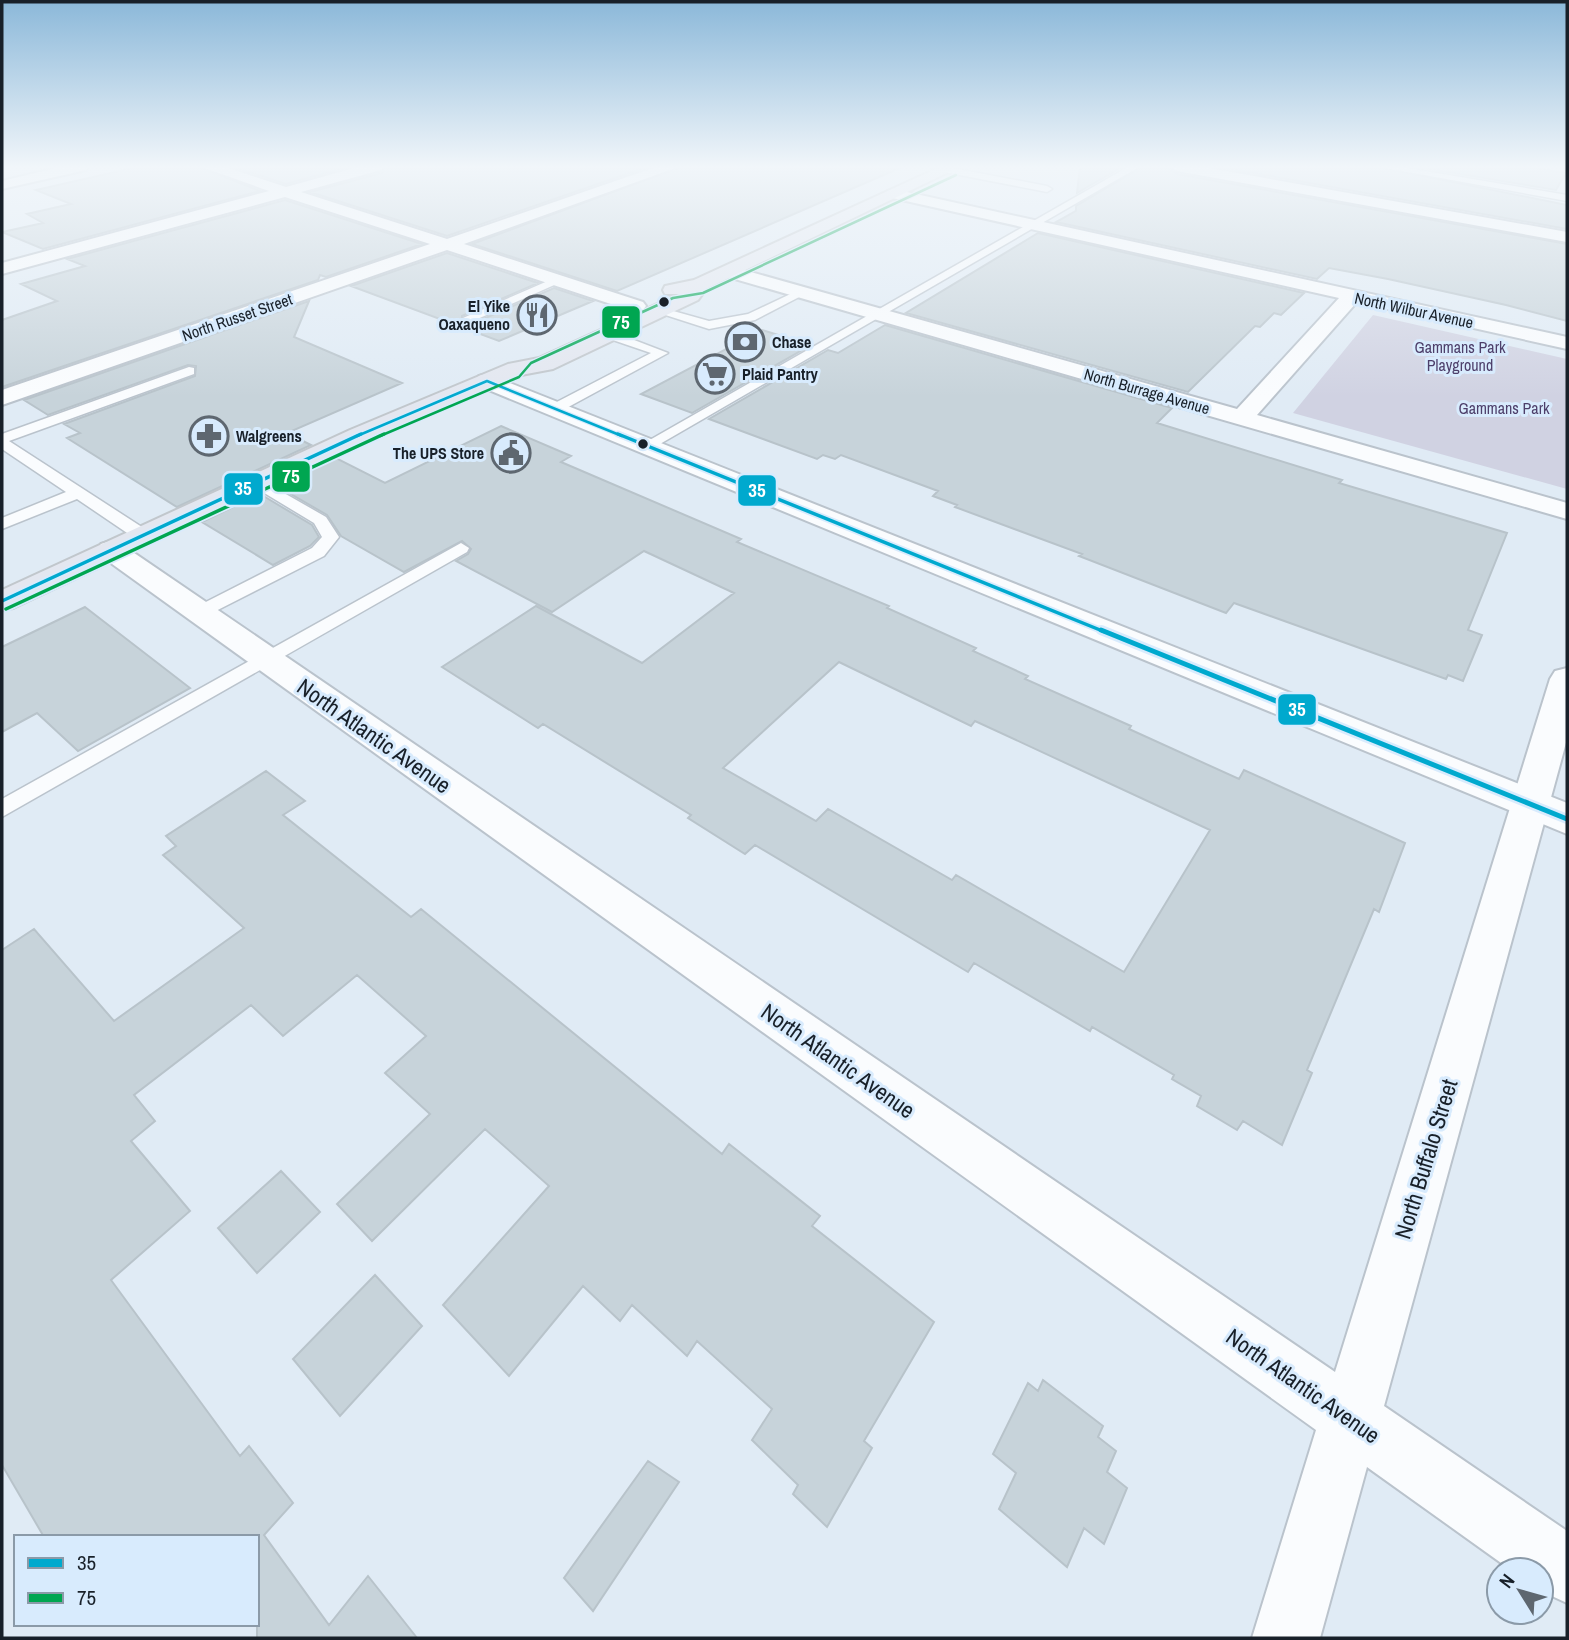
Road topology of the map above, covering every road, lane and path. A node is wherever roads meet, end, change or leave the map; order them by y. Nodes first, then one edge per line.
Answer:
1 (98, 244) edge
2 (444, 244) edge
3 (452, 244) edge
4 (786, 244) edge
5 (999, 244) edge
6 (1116, 244) edge
7 (448, 245) junction
8 (2, 270) edge
9 (727, 271) junction
10 (557, 280) junction
11 (699, 285) junction
12 (801, 292) junction
13 (1352, 296) junction
14 (636, 306) junction
15 (659, 311) junction
16 (876, 313) junction
17 (469, 318) dead end
18 (608, 334) junction
19 (1567, 343) edge
20 (516, 369) junction
21 (189, 371) dead end
22 (487, 381) junction
23 (2, 398) edge
24 (556, 408) junction
25 (1242, 418) junction
26 (2, 441) edge
27 (648, 445) junction
28 (256, 482) junction
29 (78, 493) junction
30 (1567, 511) edge
31 (2, 524) edge
32 (126, 542) junction
33 (461, 548) dead end
34 (2, 601) edge
35 (198, 613) junction
36 (264, 660) junction
37 (1567, 679) edge
38 (2, 808) edge
39 (1550, 812) edge
40 (1349, 1418) junction
41 (1567, 1570) edge
42 (1286, 1638) edge

1 - 8 street
2 - 7 street
3 - 7 street, North Russet Street
4 - 9 main road
5 - 16 lane
6 - 13 street, North Wilbur Avenue
7 - 10 street
7 - 23 street, North Russet Street
9 - 11 main road
9 - 12 street, North Burrage Avenue
10 - 14 street
10 - 17 lane
11 - 14 main road
11 - 15 main road
12 - 15 lane
12 - 16 street, North Burrage Avenue
13 - 19 street, North Wilbur Avenue
13 - 25 street
14 - 20 main road
15 - 18 main road
16 - 25 street, North Burrage Avenue
16 - 27 lane
18 - 20 main road
18 - 24 lane
20 - 22 main road
21 - 26 lane
22 - 24 street
22 - 28 main road
24 - 27 street
25 - 30 street, North Burrage Avenue
26 - 29 lane
27 - 39 street
28 - 32 main road
28 - 35 lane
29 - 31 lane
29 - 32 lane
32 - 34 main road
32 - 35 street, North Atlantic Avenue
33 - 36 lane
35 - 36 street, North Atlantic Avenue
36 - 38 lane
36 - 40 street, North Atlantic Avenue
37 - 39 street, North Buffalo Street
39 - 40 street, North Buffalo Street
40 - 41 street, North Atlantic Avenue
40 - 42 street, North Buffalo Street

